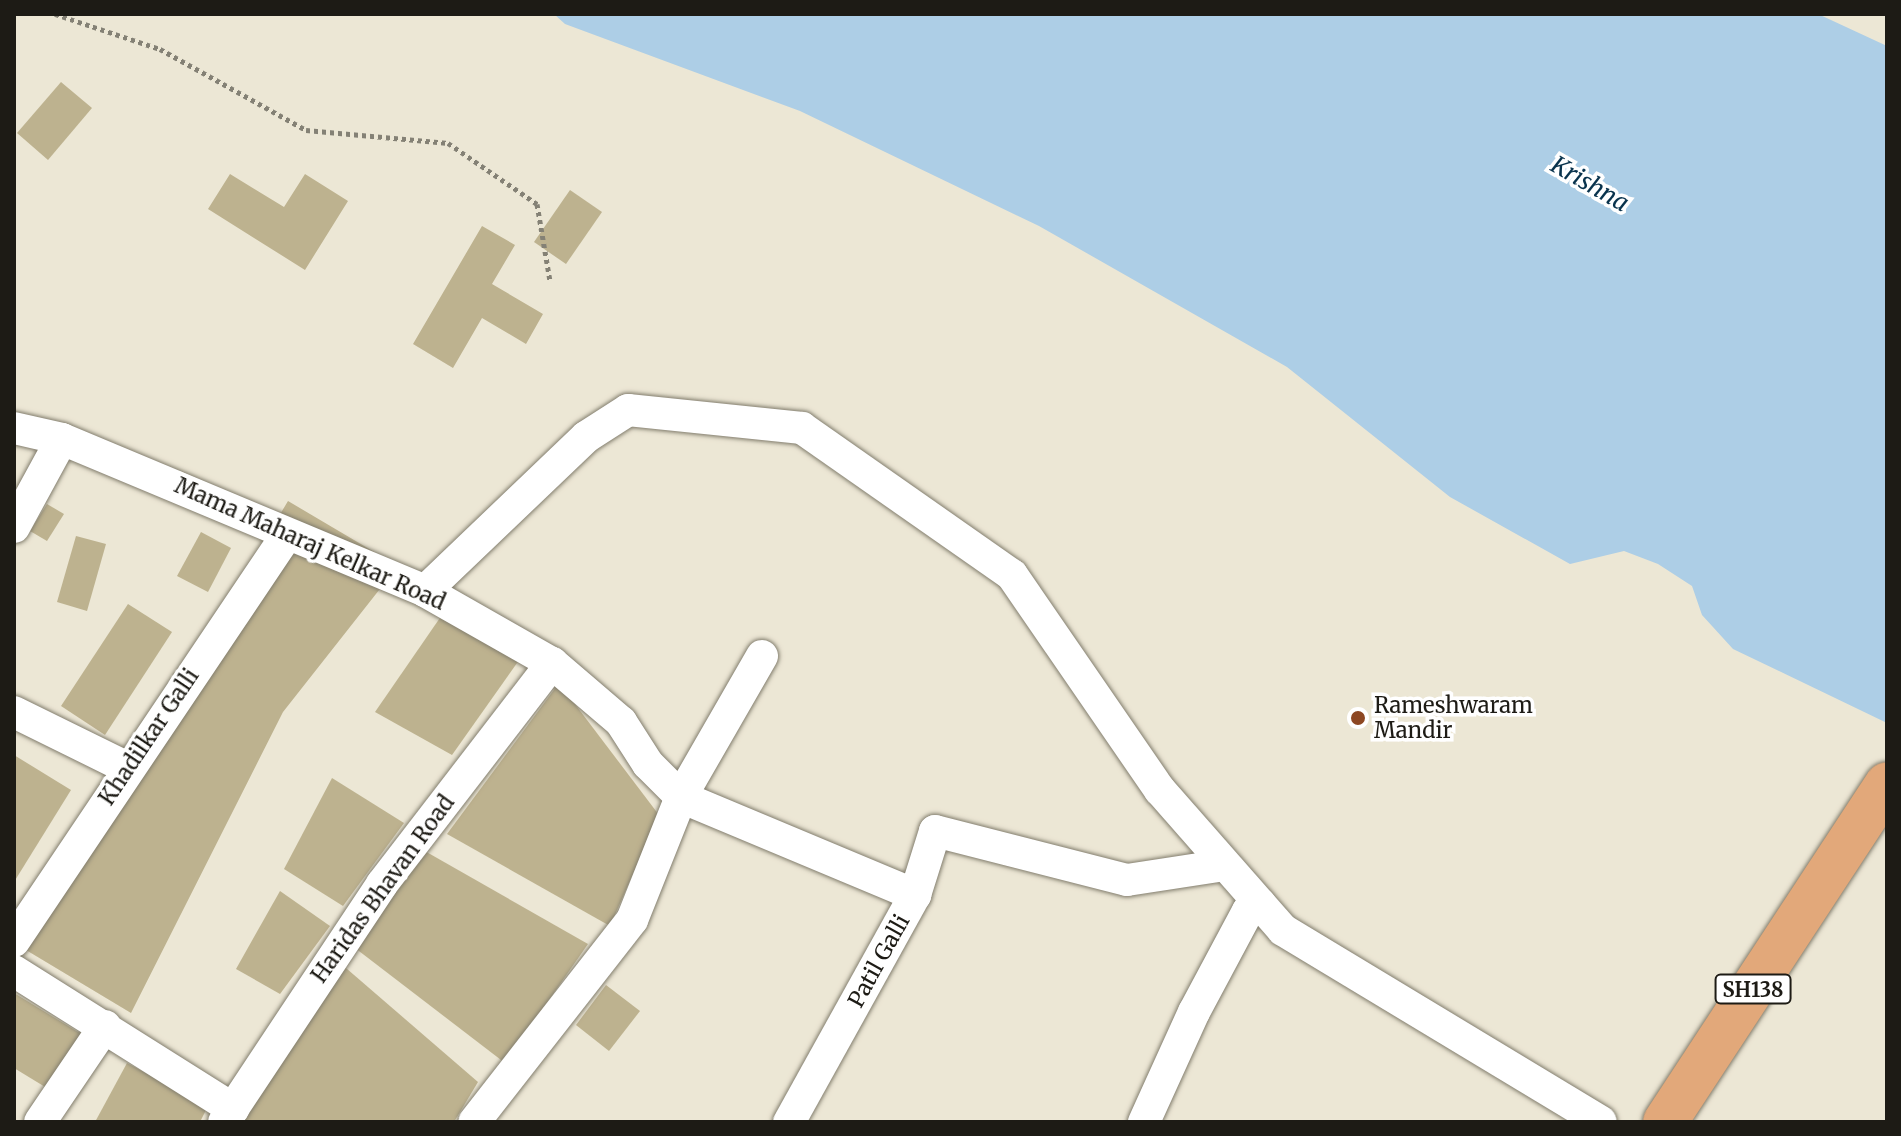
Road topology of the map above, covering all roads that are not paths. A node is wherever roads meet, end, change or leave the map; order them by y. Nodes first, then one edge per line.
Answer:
1 (14, 428) edge
2 (62, 439) junction
3 (14, 527) edge
4 (287, 535) junction
5 (425, 591) junction
6 (762, 656) dead end
7 (552, 663) junction
8 (14, 712) edge
9 (128, 768) junction
10 (1887, 784) edge
11 (681, 797) junction
12 (1225, 865) junction
13 (915, 895) junction
14 (1260, 904) junction
15 (14, 941) edge
16 (14, 971) edge
17 (105, 1026) junction
18 (229, 1115) edge
19 (40, 1122) edge
20 (474, 1122) edge
21 (789, 1122) edge
22 (1144, 1122) edge
23 (1601, 1122) edge
24 (1665, 1122) edge

1 - 2 street, Mama Maharaj Kelkar Road
2 - 3 street
2 - 4 street, Mama Maharaj Kelkar Road
4 - 5 street, Mama Maharaj Kelkar Road
4 - 9 street, Khadilkar Galli
5 - 7 street, Mama Maharaj Kelkar Road
5 - 12 street
6 - 11 street
7 - 11 street, Mama Maharaj Kelkar Road
7 - 18 street, Haridas Bhavan Road
8 - 9 street
9 - 15 street, Khadilkar Galli
10 - 24 highway, SH138
11 - 13 street, Patil Galli
11 - 20 street
12 - 13 street
12 - 14 street
13 - 21 street, Patil Galli
14 - 22 street
14 - 23 street
16 - 17 street
17 - 18 street
17 - 19 street

